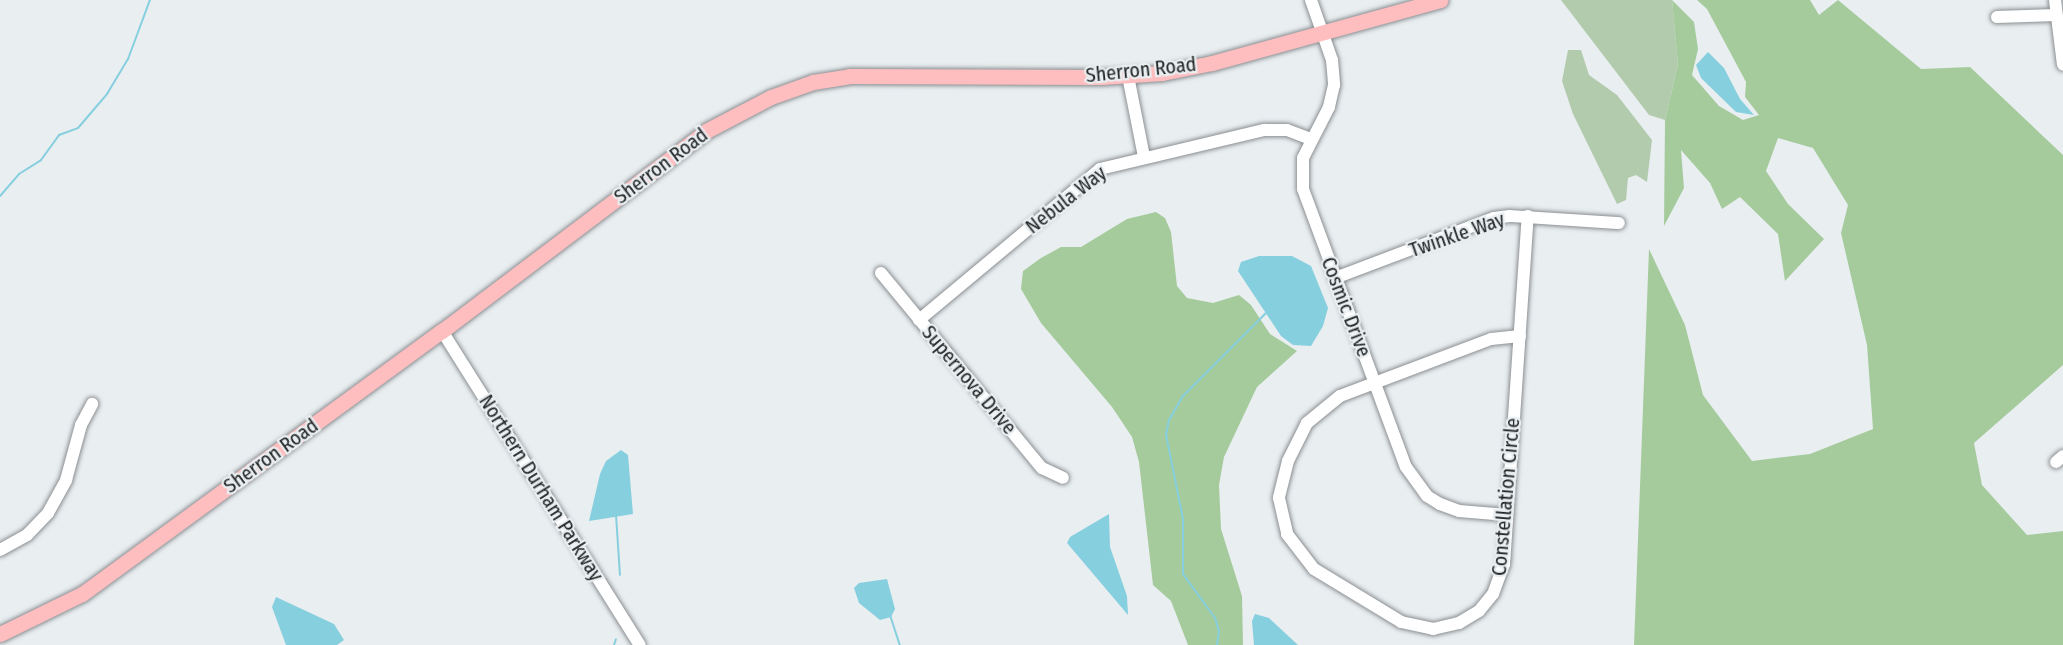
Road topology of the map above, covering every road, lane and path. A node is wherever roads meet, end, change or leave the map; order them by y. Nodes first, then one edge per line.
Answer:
1 (1311, 0) edge
2 (1440, 0) edge
3 (2055, 0) edge
4 (2056, 15) junction
5 (1997, 17) dead end
6 (1323, 33) junction
7 (2063, 65) edge
8 (1128, 76) junction
9 (1310, 139) junction
10 (1144, 157) junction
11 (1528, 216) junction
12 (1618, 223) dead end
13 (881, 273) dead end
14 (1335, 278) junction
15 (919, 320) junction
16 (442, 331) junction
17 (1520, 336) junction
18 (1374, 383) junction
19 (92, 404) dead end
20 (1063, 478) dead end
21 (1507, 515) junction
22 (0, 550) edge
23 (0, 634) edge
24 (640, 645) edge

1 - 6 street, Cosmic Drive
2 - 6 main road, Sherron Road
3 - 4 street
4 - 5 street
4 - 7 street
6 - 8 main road, Sherron Road
6 - 9 street, Cosmic Drive
8 - 10 street
8 - 16 main road, Sherron Road
9 - 10 street, Nebula Way
9 - 14 street, Cosmic Drive
10 - 15 street, Nebula Way
11 - 12 street, Twinkle Way
11 - 14 street, Twinkle Way
11 - 17 street, Constellation Circle
13 - 15 street, Supernova Drive
14 - 18 street, Cosmic Drive
15 - 20 street, Supernova Drive
16 - 23 main road, Sherron Road
16 - 24 street, Northern Durham Parkway
17 - 18 street, Constellation Circle
17 - 21 street, Constellation Circle
18 - 21 street, Cosmic Drive
18 - 21 street, Constellation Circle
19 - 22 street

